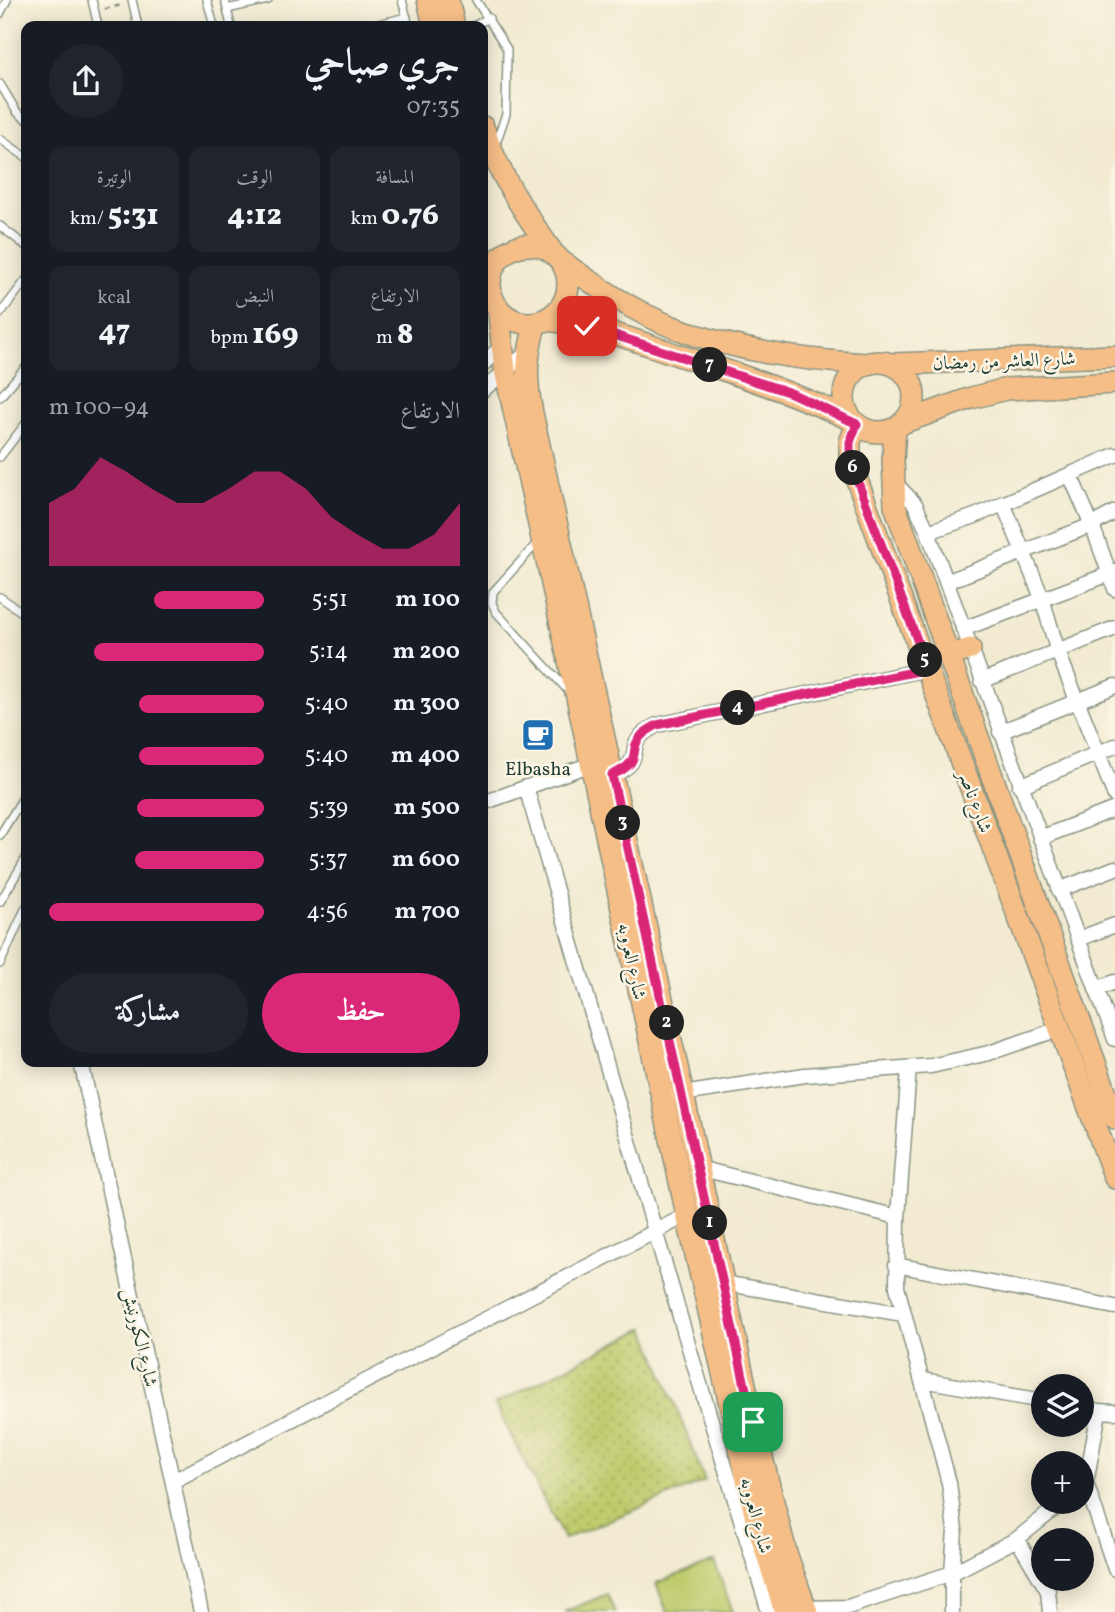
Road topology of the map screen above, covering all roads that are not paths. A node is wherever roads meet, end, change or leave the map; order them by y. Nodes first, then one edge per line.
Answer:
1 (7, 0) edge
2 (92, 0) edge
3 (207, 0) edge
4 (225, 0) edge
5 (268, 0) edge
6 (402, 0) edge
7 (428, 0) edge
8 (449, 0) edge
9 (476, 0) edge
10 (132, 1) edge
11 (227, 9) junction
12 (0, 14) edge
13 (407, 17) junction
14 (489, 18) junction
15 (97, 21) edge
16 (137, 21) edge
17 (213, 21) edge
18 (230, 21) edge
19 (390, 21) edge
20 (408, 21) edge
21 (433, 21) edge
22 (453, 21) edge
23 (483, 21) edge
24 (0, 84) edge
25 (21, 115) edge
26 (0, 139) edge
27 (488, 141) edge
28 (492, 153) junction
29 (21, 154) edge
30 (0, 226) edge
31 (21, 242) edge
32 (557, 257) junction
33 (488, 274) edge
34 (490, 284) junction
35 (21, 287) edge
36 (498, 307) junction
37 (0, 314) edge
38 (539, 321) junction
39 (501, 347) junction
40 (528, 352) junction
41 (1115, 356) edge
42 (488, 359) edge
43 (867, 364) junction
44 (893, 364) junction
45 (505, 370) junction
46 (21, 373) edge
47 (1115, 383) edge
48 (488, 385) edge
49 (0, 397) edge
50 (855, 423) junction
51 (898, 426) junction
52 (21, 430) edge
53 (1115, 455) edge
54 (0, 457) edge
55 (1070, 475) junction
56 (893, 481) junction
57 (1003, 503) junction
58 (1115, 512) edge
59 (1092, 525) junction
60 (928, 532) junction
61 (542, 538) junction
62 (1022, 553) junction
63 (1112, 573) edge
64 (946, 582) junction
65 (1115, 589) edge
66 (0, 597) edge
67 (1042, 598) junction
68 (21, 612) edge
69 (1115, 628) edge
70 (966, 639) junction
71 (1058, 652) junction
72 (949, 656) junction
73 (928, 669) junction
74 (982, 681) junction
75 (1115, 686) edge
76 (1077, 700) junction
77 (578, 702) junction
78 (990, 735) junction
79 (956, 745) junction
80 (1115, 747) edge
81 (1099, 752) junction
82 (591, 764) junction
83 (612, 775) junction
84 (1020, 786) junction
85 (526, 787) junction
86 (1115, 796) edge
87 (21, 801) edge
88 (488, 801) edge
89 (1115, 809) edge
90 (0, 835) edge
91 (1040, 838) junction
92 (21, 866) edge
93 (1115, 868) edge
94 (1059, 890) junction
95 (0, 902) edge
96 (21, 918) edge
97 (1115, 925) edge
98 (1078, 939) junction
99 (0, 964) edge
100 (1115, 982) edge
101 (1096, 989) junction
102 (1059, 1029) junction
103 (1115, 1040) edge
104 (1092, 1050) junction
105 (82, 1067) edge
106 (909, 1068) junction
107 (673, 1096) junction
108 (1113, 1109) edge
109 (698, 1168) junction
110 (1115, 1178) edge
111 (687, 1215) junction
112 (898, 1217) junction
113 (656, 1231) junction
114 (896, 1265) junction
115 (719, 1296) junction
116 (1115, 1307) edge
117 (903, 1314) junction
118 (716, 1343) junction
119 (690, 1351) junction
120 (923, 1380) junction
121 (1031, 1399) edge
122 (1094, 1410) edge
123 (1099, 1411) junction
124 (1115, 1412) edge
125 (1091, 1451) edge
126 (173, 1481) junction
127 (1094, 1512) edge
128 (1048, 1514) edge
129 (1017, 1539) junction
130 (1115, 1569) edge
131 (951, 1573) junction
132 (849, 1609) edge
133 (799, 1611) edge
134 (201, 1612) edge
135 (769, 1612) edge
136 (953, 1612) edge
137 (1050, 1612) edge

1 - 12 lane
2 - 15 lane
3 - 17 lane
4 - 11 lane
5 - 11 lane
6 - 13 lane
7 - 21 main road
8 - 22 main road
9 - 14 lane
10 - 16 lane
11 - 18 lane
13 - 19 lane
13 - 20 lane
14 - 23 lane
14 - 28 lane
24 - 25 lane
26 - 29 lane
27 - 28 main road
28 - 32 main road
30 - 31 lane
32 - 34 main road
32 - 38 main road
32 - 43 main road
33 - 34 main road
34 - 36 main road
35 - 37 lane
36 - 38 main road
36 - 39 main road, شارع العروبه
38 - 40 main road, شارع العروبه
38 - 50 main road
39 - 42 street
39 - 45 main road, شارع العروبه
40 - 45 street
40 - 83 main road, شارع العروبه
41 - 44 main road, شارع العاشر من رمضان
43 - 44 main road
43 - 50 main road
44 - 51 main road
45 - 48 street
45 - 61 main road, شارع العروبه
46 - 49 lane
47 - 51 main road, شارع العاشر من رمضان
50 - 51 main road
50 - 73 main road, شارع ناصر
51 - 56 main road, شارع ناصر
52 - 54 lane
53 - 55 street
55 - 57 street
55 - 59 street
56 - 60 street
56 - 72 main road, شارع ناصر
57 - 60 street
57 - 62 street
58 - 59 street
59 - 62 street
59 - 63 street
60 - 64 street
61 - 77 main road, شارع العروبه
61 - 77 lane
62 - 64 street
62 - 67 street
63 - 65 street
63 - 67 street
64 - 70 street
66 - 68 lane
67 - 70 street
67 - 71 street
69 - 71 street
70 - 72 main road
70 - 74 street
71 - 74 street
71 - 76 street
72 - 78 main road, شارع ناصر
73 - 79 main road, شارع ناصر
73 - 83 street
74 - 78 street
75 - 76 street
76 - 78 street
76 - 81 street
77 - 82 main road, شارع العروبه
78 - 79 main road
78 - 84 street
78 - 104 main road, شارع ناصر
79 - 102 main road, شارع ناصر
80 - 81 street
81 - 84 street
81 - 86 street
82 - 85 street
82 - 107 main road, شارع العروبه
83 - 107 main road, شارع العروبه
84 - 91 street
85 - 88 street
85 - 113 street
87 - 90 lane
89 - 91 street
91 - 94 street
92 - 95 lane
93 - 94 street
94 - 98 street
96 - 99 lane
97 - 98 street
98 - 101 street
100 - 101 street
101 - 103 street
102 - 106 street
102 - 110 main road, شارع ناصر
103 - 104 street
104 - 108 main road, شارع ناصر
105 - 126 street, شارع الكورنيش
106 - 107 street
106 - 112 street
107 - 109 main road, شارع العروبه
107 - 111 main road, شارع العروبه
109 - 112 street
109 - 115 main road, شارع العروبه
111 - 113 street
111 - 115 main road, شارع العروبه
112 - 114 street
113 - 119 street
113 - 126 street
114 - 116 street
114 - 117 street
115 - 117 street
115 - 118 main road, شارع العروبه
115 - 133 main road, شارع العروبه
117 - 120 street
118 - 119 street
118 - 133 main road, شارع العروبه
119 - 135 street
120 - 121 street
120 - 131 street
122 - 123 street
123 - 124 street
123 - 125 street
126 - 134 street, شارع الكورنيش
127 - 130 street
128 - 129 street
129 - 131 street
129 - 137 street
131 - 132 street
131 - 136 street
132 - 133 street

